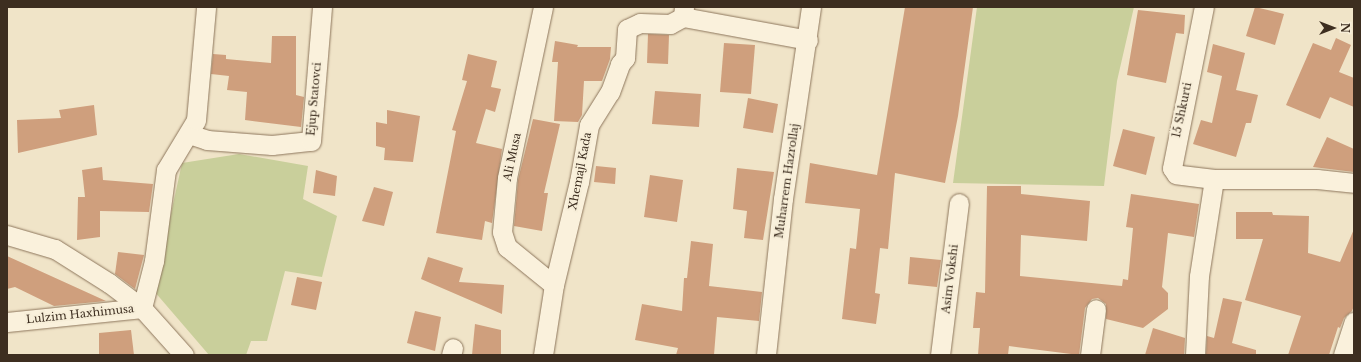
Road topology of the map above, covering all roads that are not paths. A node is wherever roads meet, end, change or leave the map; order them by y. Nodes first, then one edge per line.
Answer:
1 (206, 7) edge
2 (322, 7) edge
3 (543, 7) edge
4 (811, 7) edge
5 (1204, 7) edge
6 (683, 12) edge
7 (808, 40) junction
8 (189, 134) junction
9 (1214, 179) junction
10 (1354, 183) edge
11 (959, 203) dead end
12 (7, 235) edge
13 (554, 285) junction
14 (142, 308) junction
15 (1096, 309) dead end
16 (7, 322) edge
17 (1354, 322) edge
18 (1200, 353) edge
19 (184, 355) edge
20 (543, 355) edge
21 (766, 355) edge
22 (940, 355) edge
23 (1090, 355) edge
24 (1342, 355) edge

1 - 8 street
2 - 8 street, Ejup Statovci
3 - 13 street, Ali Musa
4 - 7 street, Muharrem Hazrollaj
5 - 9 street, 15 Shkurti
6 - 7 street, Xhemajl Kada
6 - 13 street, Xhemajl Kada
7 - 21 street, Muharrem Hazrollaj
8 - 14 street
9 - 10 street, 15 Shkurti
9 - 18 street
11 - 22 street, Asim Vokshi
12 - 14 street, Lulzim Haxhimusa
13 - 20 street, Xhemajl Kada
14 - 16 street, Lulzim Haxhimusa
14 - 19 street
15 - 23 street
17 - 24 street

